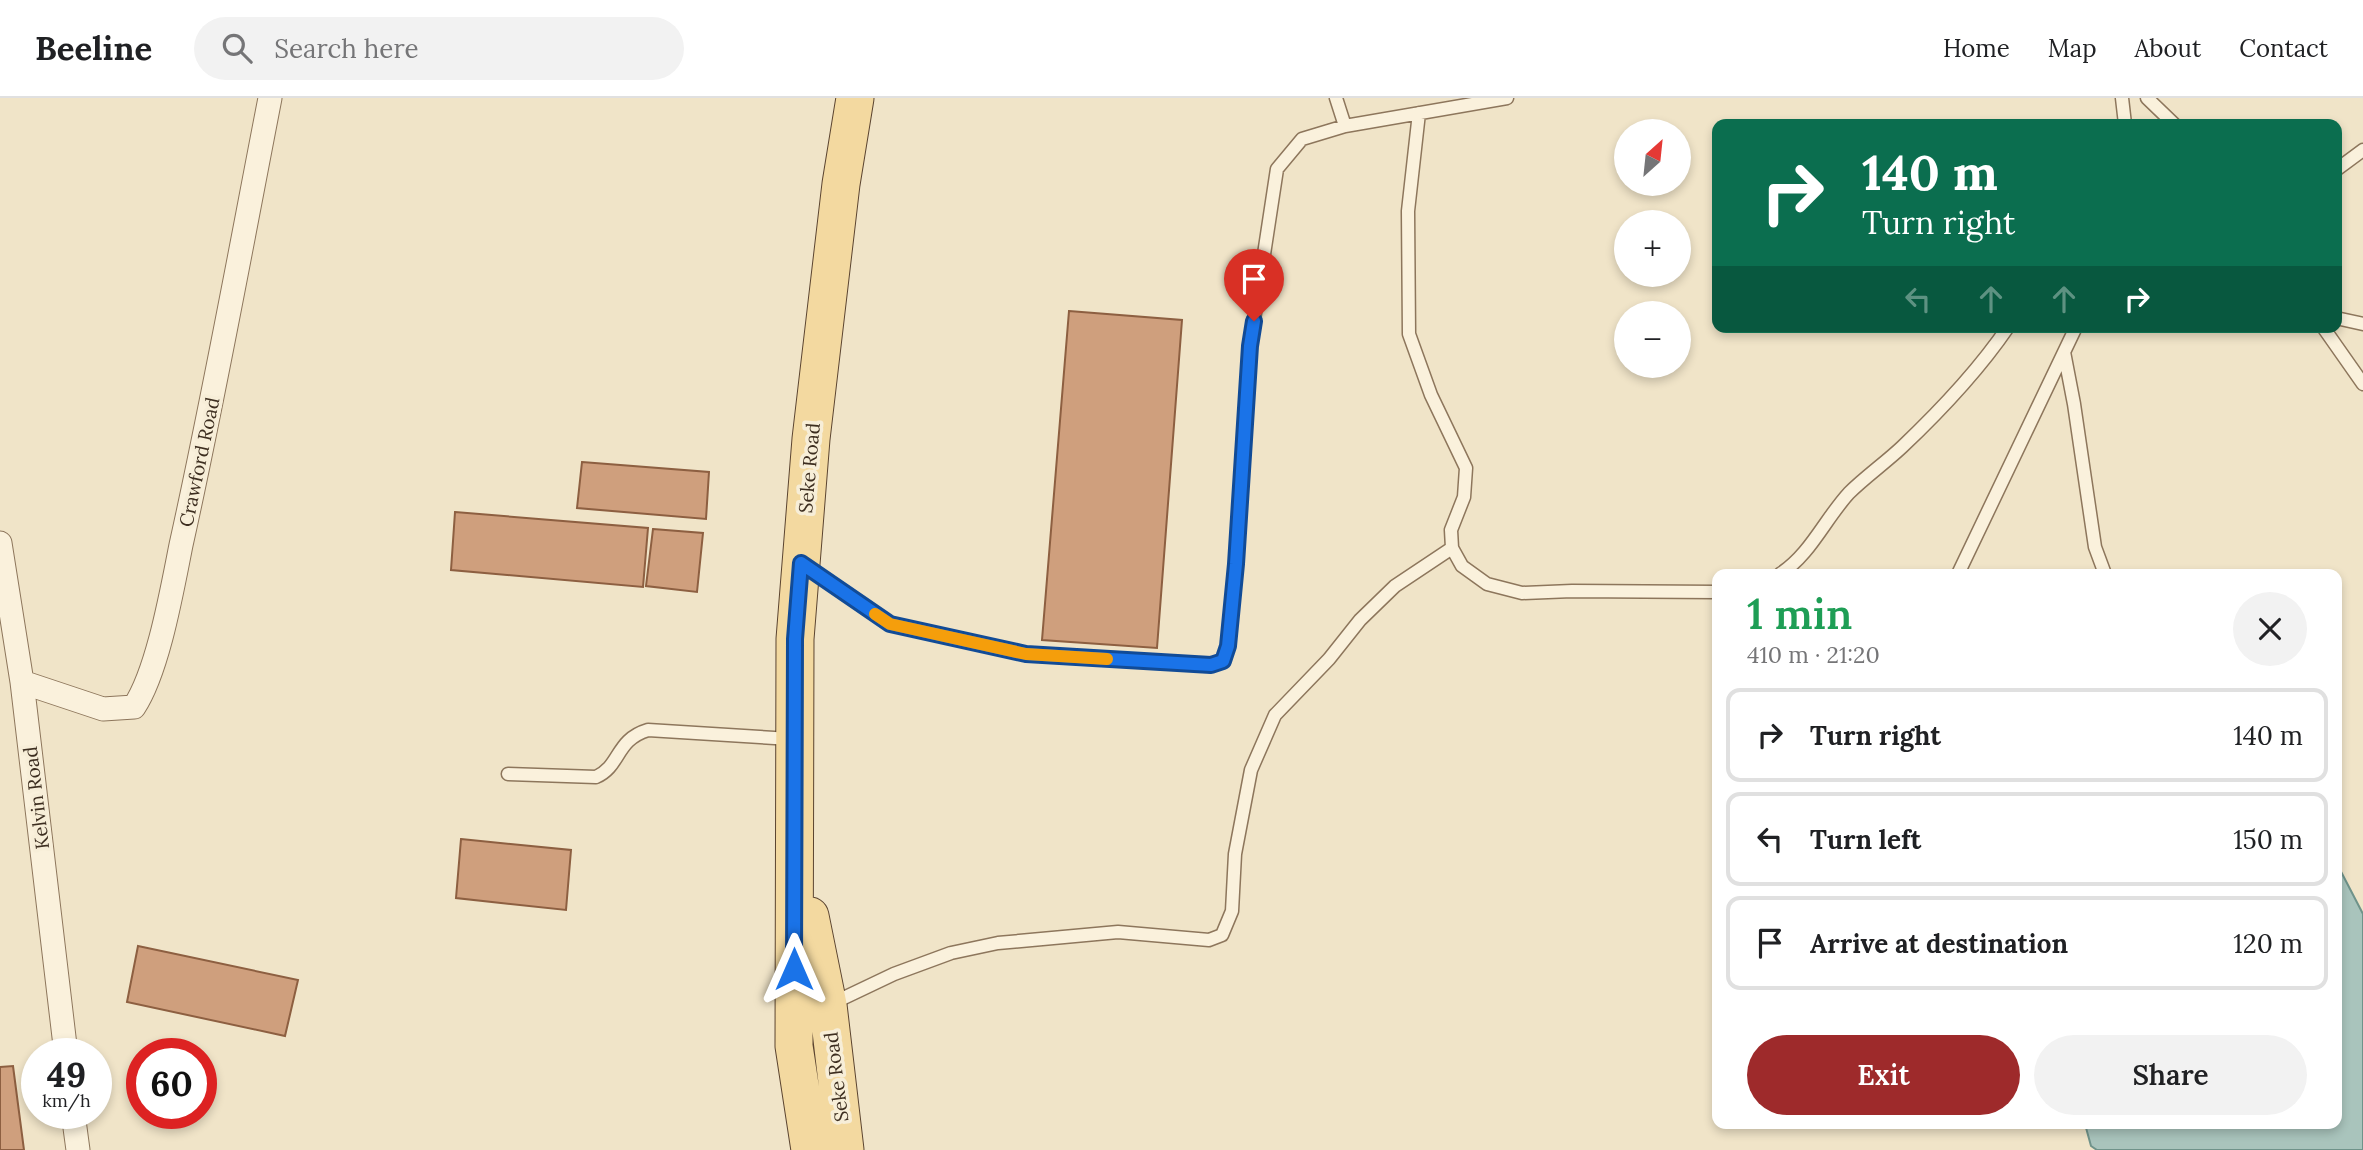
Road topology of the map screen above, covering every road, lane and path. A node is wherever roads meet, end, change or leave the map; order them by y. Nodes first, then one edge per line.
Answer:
1 (270, 98) edge
2 (855, 98) edge
3 (1336, 98) edge
4 (1507, 98) edge
5 (2122, 98) edge
6 (2147, 98) edge
7 (1419, 113) junction
8 (2124, 119) edge
9 (2169, 119) edge
10 (1345, 126) junction
11 (2363, 150) edge
12 (2342, 166) edge
13 (2342, 319) edge
14 (2363, 324) edge
15 (2003, 333) edge
16 (2073, 333) edge
17 (2327, 333) edge
18 (2064, 352) junction
19 (2363, 384) edge
20 (0, 543) edge
21 (1452, 548) junction
22 (801, 563) junction
23 (1788, 569) edge
24 (1960, 569) edge
25 (2103, 569) edge
26 (1712, 592) edge
27 (22, 682) junction
28 (795, 739) junction
29 (508, 774) dead end
30 (795, 840) junction
31 (828, 1006) junction
32 (64, 1038) edge
33 (75, 1129) edge
34 (78, 1150) edge
35 (810, 1150) edge
36 (845, 1150) edge

1 - 27 street, Crawford Road
2 - 22 main road, Seke Road
3 - 10 lane
4 - 7 lane
5 - 8 lane
6 - 9 lane
7 - 10 lane
7 - 21 lane
10 - 22 lane
11 - 12 lane
13 - 14 lane
15 - 23 lane
16 - 18 lane
17 - 19 lane
18 - 24 lane
18 - 25 lane
20 - 27 street, Kelvin Road
21 - 26 lane
21 - 31 lane
22 - 28 main road, Seke Road
27 - 32 street, Kelvin Road
28 - 29 lane
28 - 30 main road, Seke Road
30 - 31 main road, Seke Road
30 - 35 main road, Seke Road
31 - 36 main road, Seke Road
33 - 34 street

